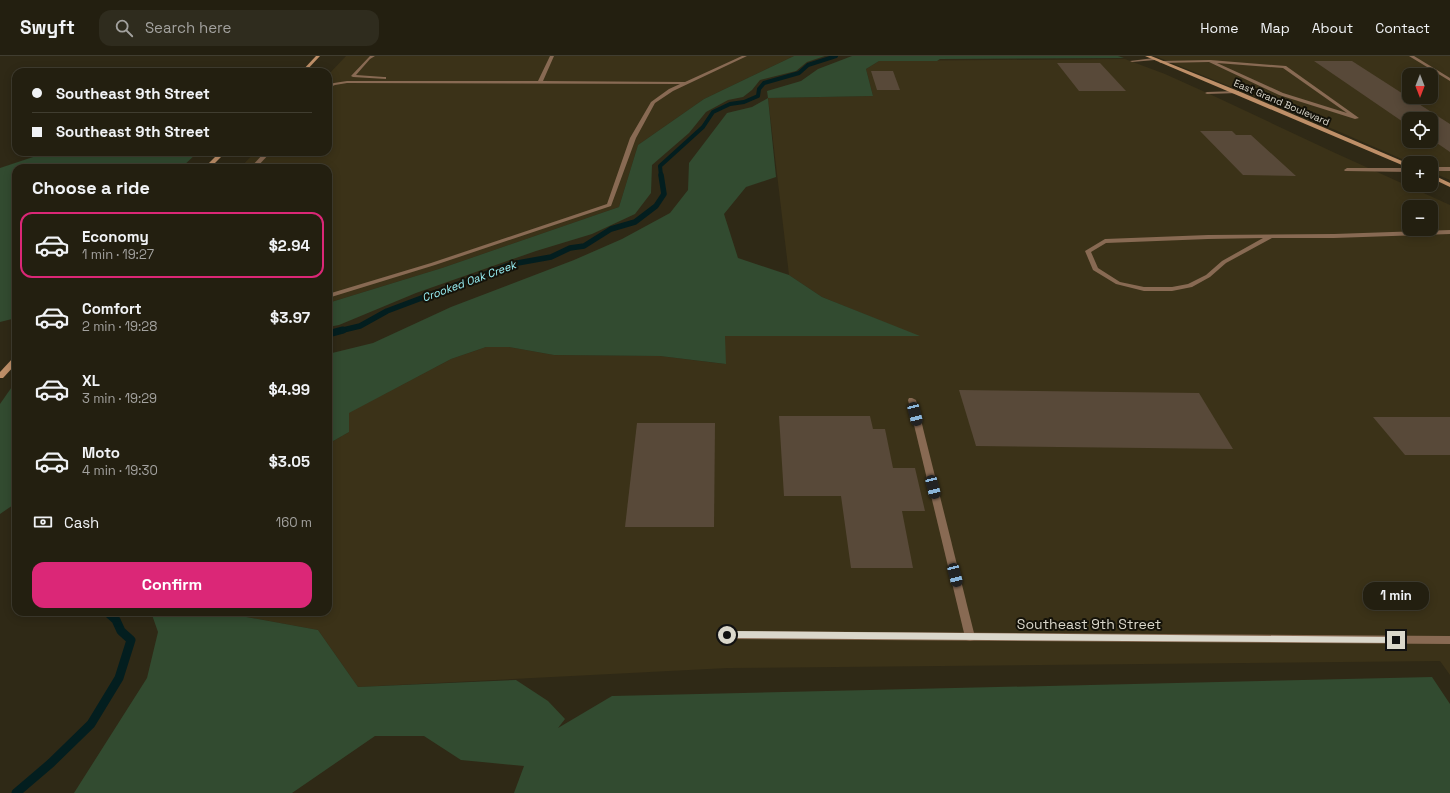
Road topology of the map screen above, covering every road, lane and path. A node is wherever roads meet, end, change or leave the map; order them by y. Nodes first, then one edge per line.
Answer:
1 (318, 56) edge
2 (373, 56) edge
3 (552, 56) edge
4 (745, 56) edge
5 (1148, 56) edge
6 (1411, 56) edge
7 (1154, 59) junction
8 (1210, 60) junction
9 (1132, 61) dead end
10 (1161, 62) junction
11 (307, 68) edge
12 (1450, 80) edge
13 (389, 82) junction
14 (540, 82) junction
15 (686, 83) junction
16 (332, 85) edge
17 (1237, 92) junction
18 (1207, 93) dead end
19 (219, 156) edge
20 (264, 156) edge
21 (1402, 163) edge
22 (211, 164) edge
23 (258, 164) edge
24 (1438, 169) edge
25 (1450, 169) edge
26 (1347, 170) dead end
27 (1402, 170) edge
28 (1438, 179) edge
29 (1450, 185) edge
30 (1450, 232) edge
31 (1272, 236) junction
32 (332, 295) edge
33 (12, 364) edge
34 (0, 376) edge
35 (912, 400) dead end
36 (727, 635) dead end
37 (970, 637) junction
38 (1450, 640) edge

1 - 11 street
2 - 13 street
3 - 14 street
4 - 15 street
5 - 7 street, East Grand Boulevard
6 - 12 street
7 - 9 street
7 - 10 street, East Grand Boulevard
8 - 8 street
8 - 10 street
10 - 17 street, East Grand Boulevard
13 - 14 street
13 - 16 street
14 - 15 street
15 - 32 street
17 - 18 street
17 - 21 street, East Grand Boulevard
19 - 22 street
20 - 23 street
24 - 25 street
26 - 27 street
28 - 29 street
30 - 31 street
31 - 31 street
33 - 34 street
35 - 37 street
36 - 37 street, Southeast 9th Street
37 - 38 street, Southeast 9th Street

